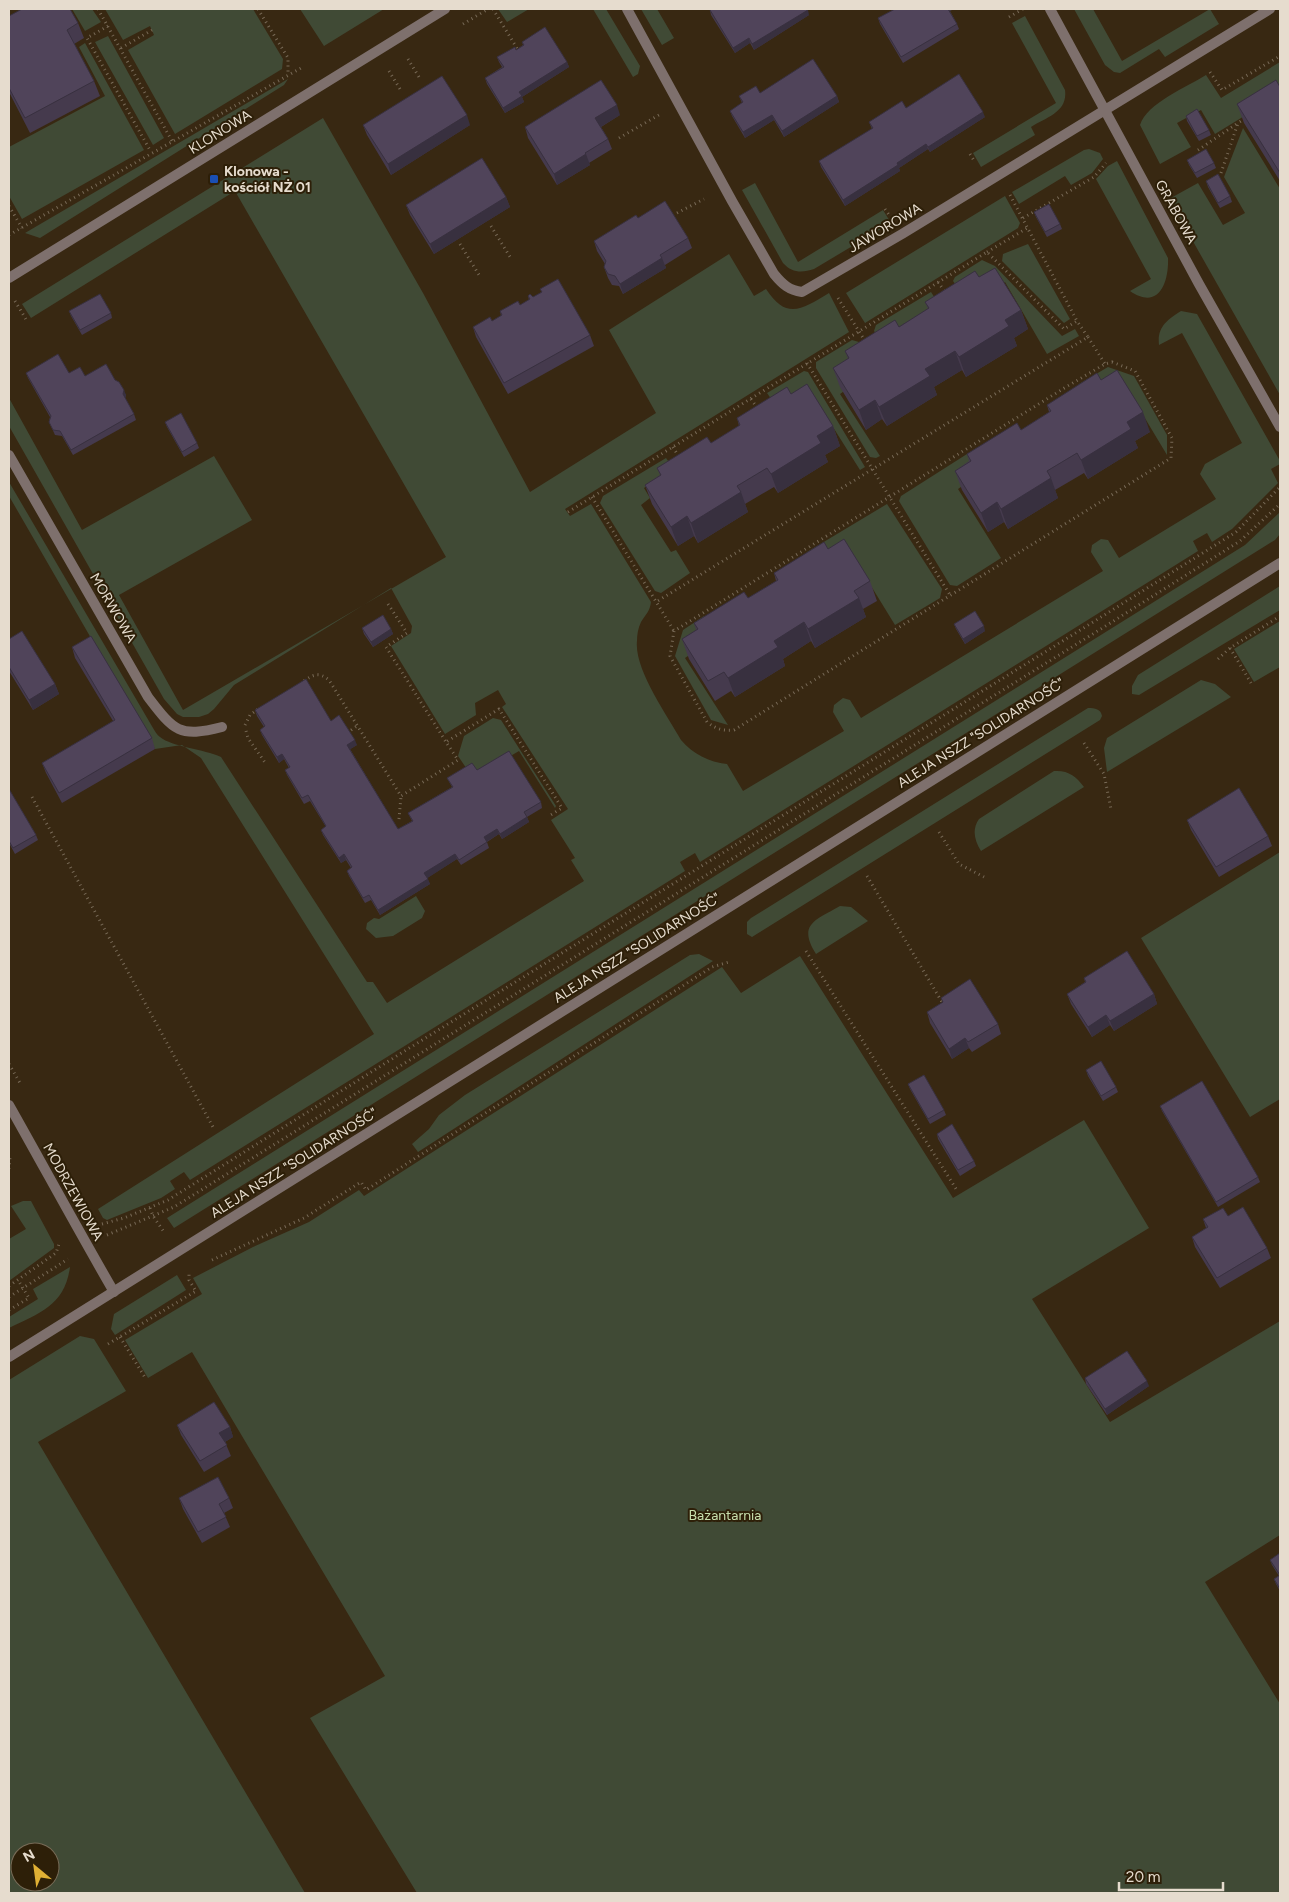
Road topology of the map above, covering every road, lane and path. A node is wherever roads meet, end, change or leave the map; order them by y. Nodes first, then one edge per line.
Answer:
1 (98, 9) edge
2 (258, 9) edge
3 (445, 9) edge
4 (493, 9) edge
5 (627, 9) edge
6 (1023, 9) edge
7 (1050, 9) edge
8 (1270, 9) edge
9 (1009, 17) dead end
10 (108, 26) junction
11 (152, 30) dead end
12 (120, 48) junction
13 (518, 50) edge
14 (1280, 56) edge
15 (407, 59) dead end
16 (1208, 69) dead end
17 (388, 71) dead end
18 (419, 77) dead end
19 (400, 89) dead end
20 (679, 103) junction
21 (1105, 110) junction
22 (1247, 118) edge
23 (1238, 123) junction
24 (619, 138) dead end
25 (172, 140) junction
26 (1198, 150) dead end
27 (151, 152) junction
28 (1221, 173) dead end
29 (725, 188) junction
30 (1008, 190) dead end
31 (1060, 197) dead end
32 (9, 206) edge
33 (677, 213) dead end
34 (1023, 218) junction
35 (491, 226) dead end
36 (22, 228) junction
37 (1028, 228) junction
38 (9, 235) edge
39 (460, 244) edge
40 (987, 252) junction
41 (512, 260) dead end
42 (9, 278) edge
43 (481, 278) dead end
44 (938, 282) junction
45 (836, 293) dead end
46 (946, 293) edge
47 (15, 301) dead end
48 (27, 321) dead end
49 (1077, 321) junction
50 (859, 332) junction
51 (1088, 337) junction
52 (870, 348) edge
53 (807, 363) junction
54 (1105, 364) junction
55 (1066, 387) junction
56 (1069, 392) edge
57 (751, 399) junction
58 (762, 416) edge
59 (1280, 427) edge
60 (984, 438) junction
61 (988, 443) edge
62 (673, 447) junction
63 (9, 454) edge
64 (681, 461) edge
65 (872, 469) junction
66 (1280, 487) edge
67 (592, 497) junction
68 (890, 498) junction
69 (1280, 504) edge
70 (568, 512) dead end
71 (792, 558) junction
72 (1280, 563) edge
73 (796, 564) edge
74 (950, 595) junction
75 (656, 602) junction
76 (388, 604) dead end
77 (712, 606) junction
78 (717, 613) edge
79 (1280, 616) edge
80 (674, 631) junction
81 (1230, 648) junction
82 (1218, 659) dead end
83 (1251, 683) dead end
84 (298, 684) edge
85 (266, 704) edge
86 (357, 726) junction
87 (222, 727) dead end
88 (346, 733) edge
89 (446, 742) junction
90 (1084, 743) dead end
91 (266, 764) dead end
92 (401, 796) junction
93 (32, 797) dead end
94 (1111, 809) dead end
95 (549, 816) dead end
96 (399, 819) dead end
97 (938, 832) dead end
98 (867, 876) dead end
99 (984, 878) dead end
100 (806, 951) dead end
101 (729, 962) dead end
102 (942, 1002) edge
103 (9, 1105) edge
104 (213, 1128) dead end
105 (9, 1152) edge
106 (9, 1169) edge
107 (958, 1192) dead end
108 (78, 1232) junction
109 (88, 1247) junction
110 (211, 1261) dead end
111 (197, 1269) dead end
112 (18, 1280) junction
113 (9, 1286) edge
114 (23, 1288) junction
115 (114, 1292) junction
116 (9, 1297) edge
117 (9, 1310) edge
118 (120, 1337) junction
119 (108, 1344) dead end
120 (9, 1357) edge
121 (146, 1379) dead end

1 - 10 path
2 - 25 path
3 - 42 street, KLONOWA
4 - 13 path
5 - 20 street, JAWOROWA
6 - 9 path
7 - 21 street, GRABOWA
8 - 21 street, JAWOROWA
10 - 12 path
10 - 27 path
11 - 12 path
12 - 25 path
14 - 16 path
15 - 18 path
17 - 19 path
20 - 24 path
20 - 29 street, JAWOROWA
21 - 29 street, JAWOROWA
21 - 59 street, GRABOWA
22 - 23 path
23 - 26 path
23 - 28 path
25 - 27 path
27 - 36 path
29 - 33 path
30 - 34 path
31 - 34 path
32 - 36 path
34 - 37 path
35 - 41 path
36 - 38 path
37 - 40 path
37 - 49 path
39 - 43 path
40 - 44 path
40 - 49 path
44 - 46 path
44 - 50 path
45 - 50 path
47 - 48 path
49 - 51 path
50 - 52 path
50 - 53 path
51 - 54 path
51 - 65 path
53 - 57 path
53 - 65 path
54 - 55 path
54 - 74 path
55 - 56 path
55 - 60 path
57 - 58 path
57 - 62 path
60 - 61 path
60 - 68 path
62 - 64 path
62 - 67 path
63 - 87 street, MORWOWA
65 - 68 path
65 - 75 path
66 - 108 path
67 - 70 path
67 - 75 path
68 - 71 path
68 - 74 path
69 - 109 path
71 - 73 path
71 - 77 path
72 - 115 street, ALEJA NSZZ "SOLIDARNOŚĆ"
74 - 80 path
75 - 80 path
76 - 89 path
77 - 78 path
77 - 80 path
79 - 81 path
81 - 82 path
81 - 83 path
84 - 86 path
85 - 91 path
86 - 88 path
86 - 92 path
89 - 92 path
89 - 95 path
90 - 94 path
92 - 96 path
93 - 104 path
97 - 99 path
98 - 102 path
100 - 107 path
101 - 110 path
103 - 108 street, MODRZEWIOWA
105 - 106 path
108 - 109 street, MODRZEWIOWA
108 - 112 path
109 - 114 path
109 - 115 street, MODRZEWIOWA
111 - 118 path
112 - 113 path
112 - 114 path
114 - 116 path
114 - 117 path
115 - 120 street, ALEJA NSZZ "SOLIDARNOŚĆ"
118 - 119 path
118 - 121 path

